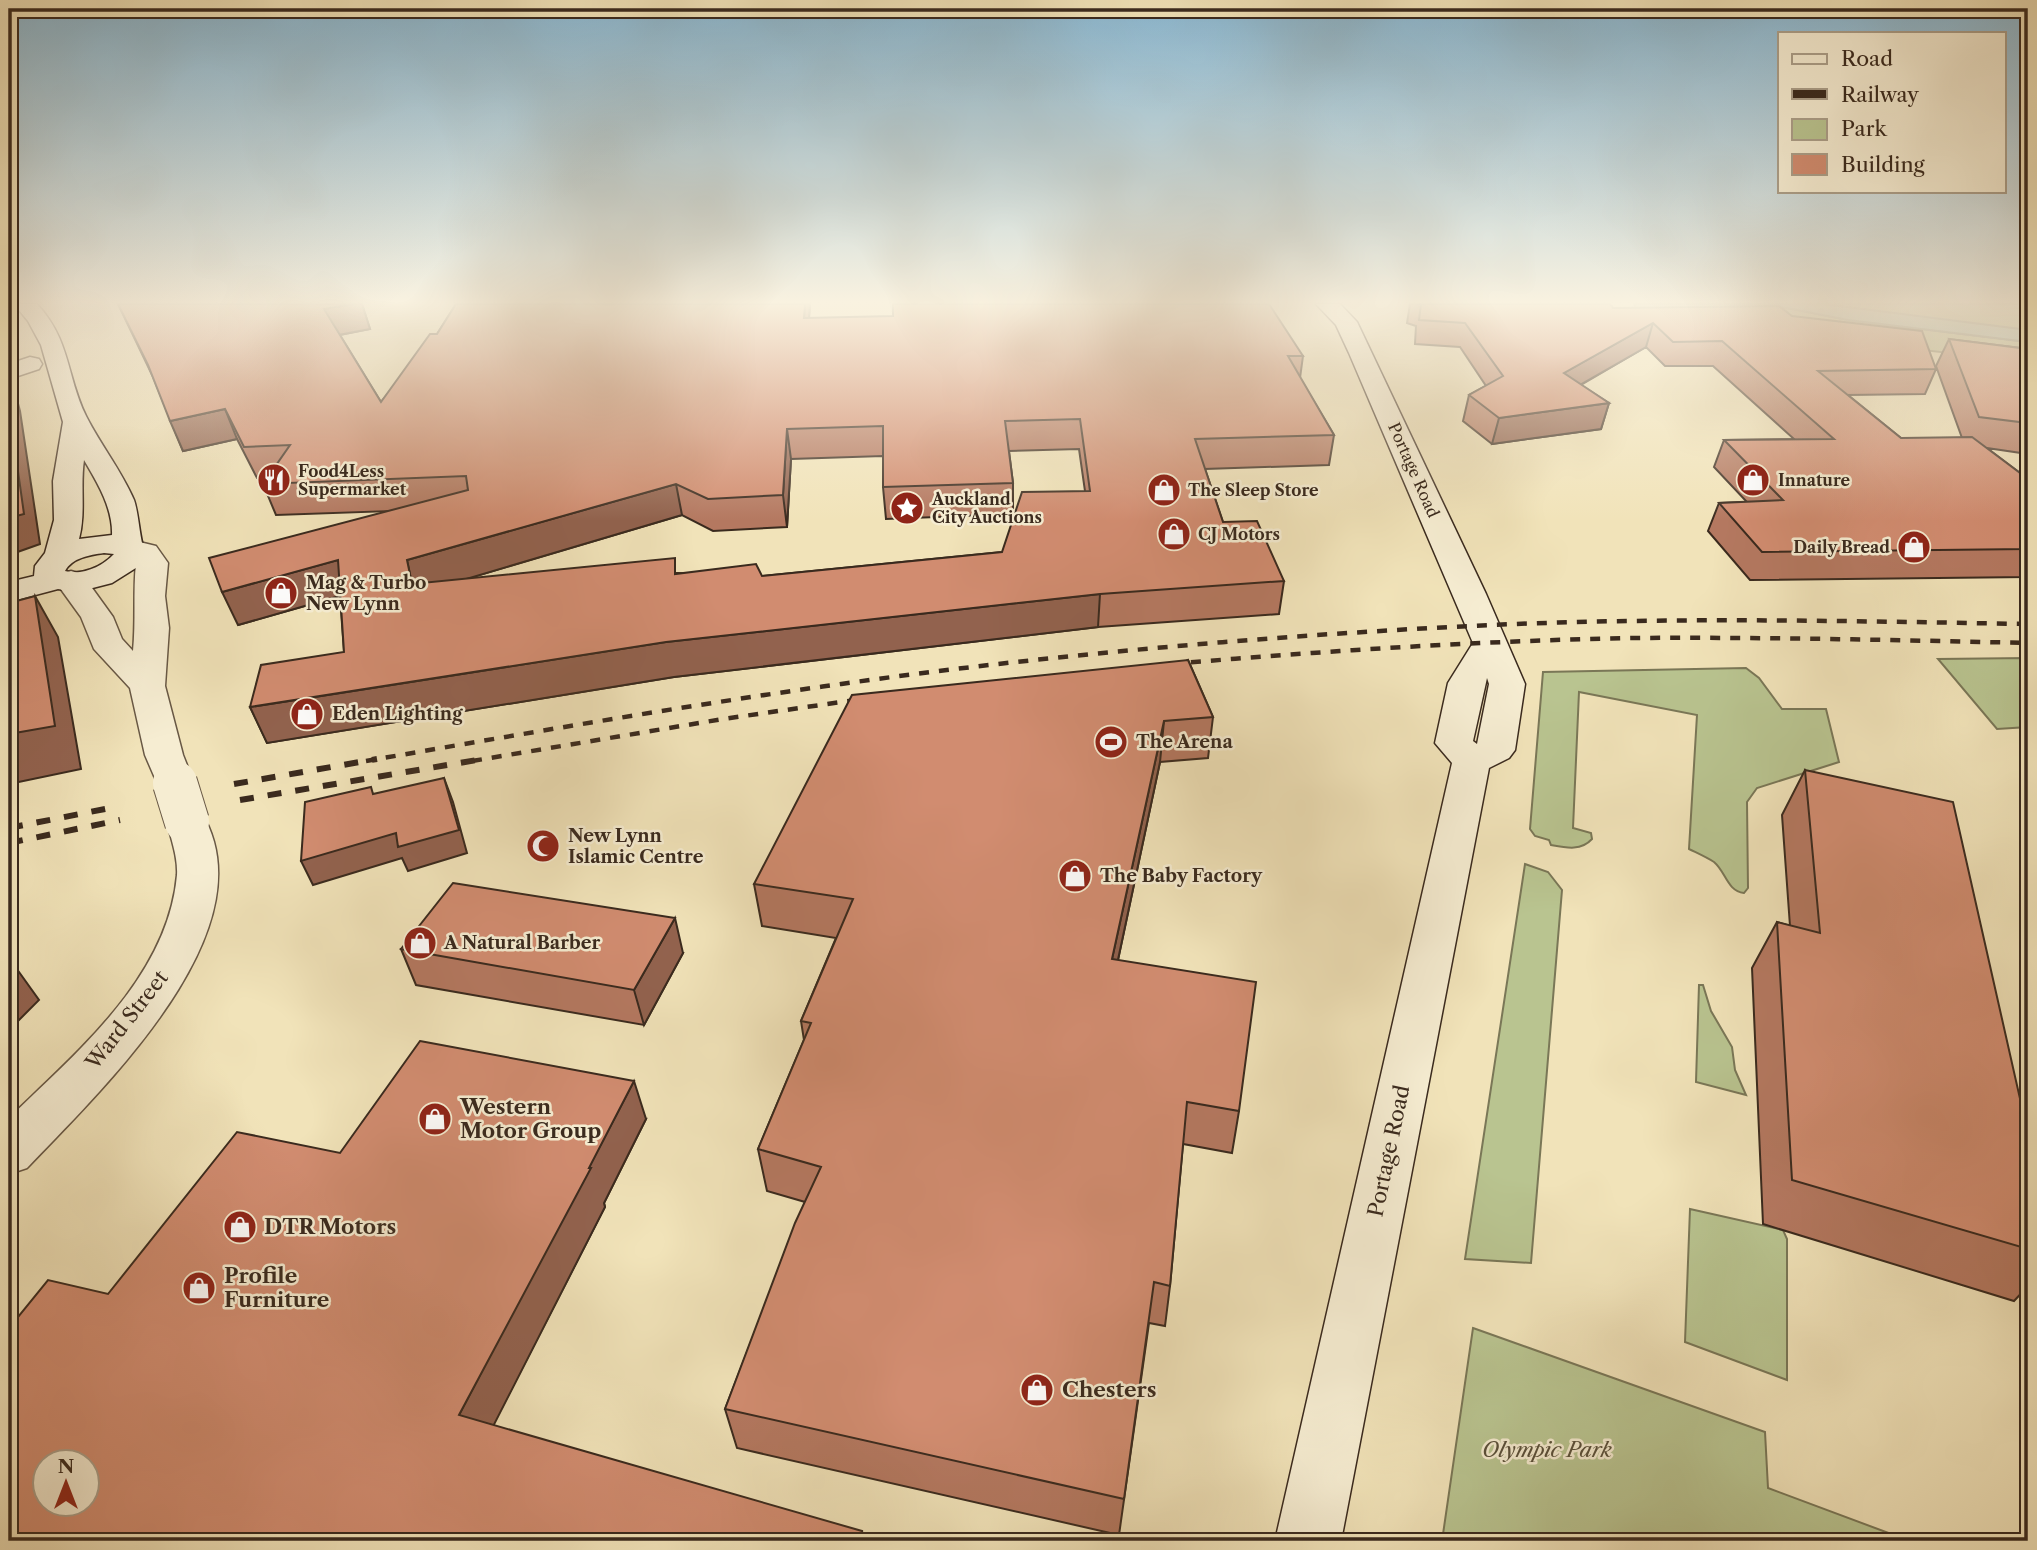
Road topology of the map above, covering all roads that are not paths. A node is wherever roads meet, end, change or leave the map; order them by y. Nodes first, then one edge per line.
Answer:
1 (63, 376) edge
2 (1372, 376) edge
3 (76, 420) junction
4 (126, 548) junction
5 (61, 570) junction
6 (9, 574) edge
7 (9, 592) edge
8 (147, 686) junction
9 (9, 1152) edge
10 (1308, 1541) edge

1 - 3 street
2 - 10 street, Portage Road
3 - 4 street
3 - 5 street
4 - 5 street
4 - 8 street
5 - 6 street
5 - 7 street
5 - 8 street
8 - 9 street, Ward Street

